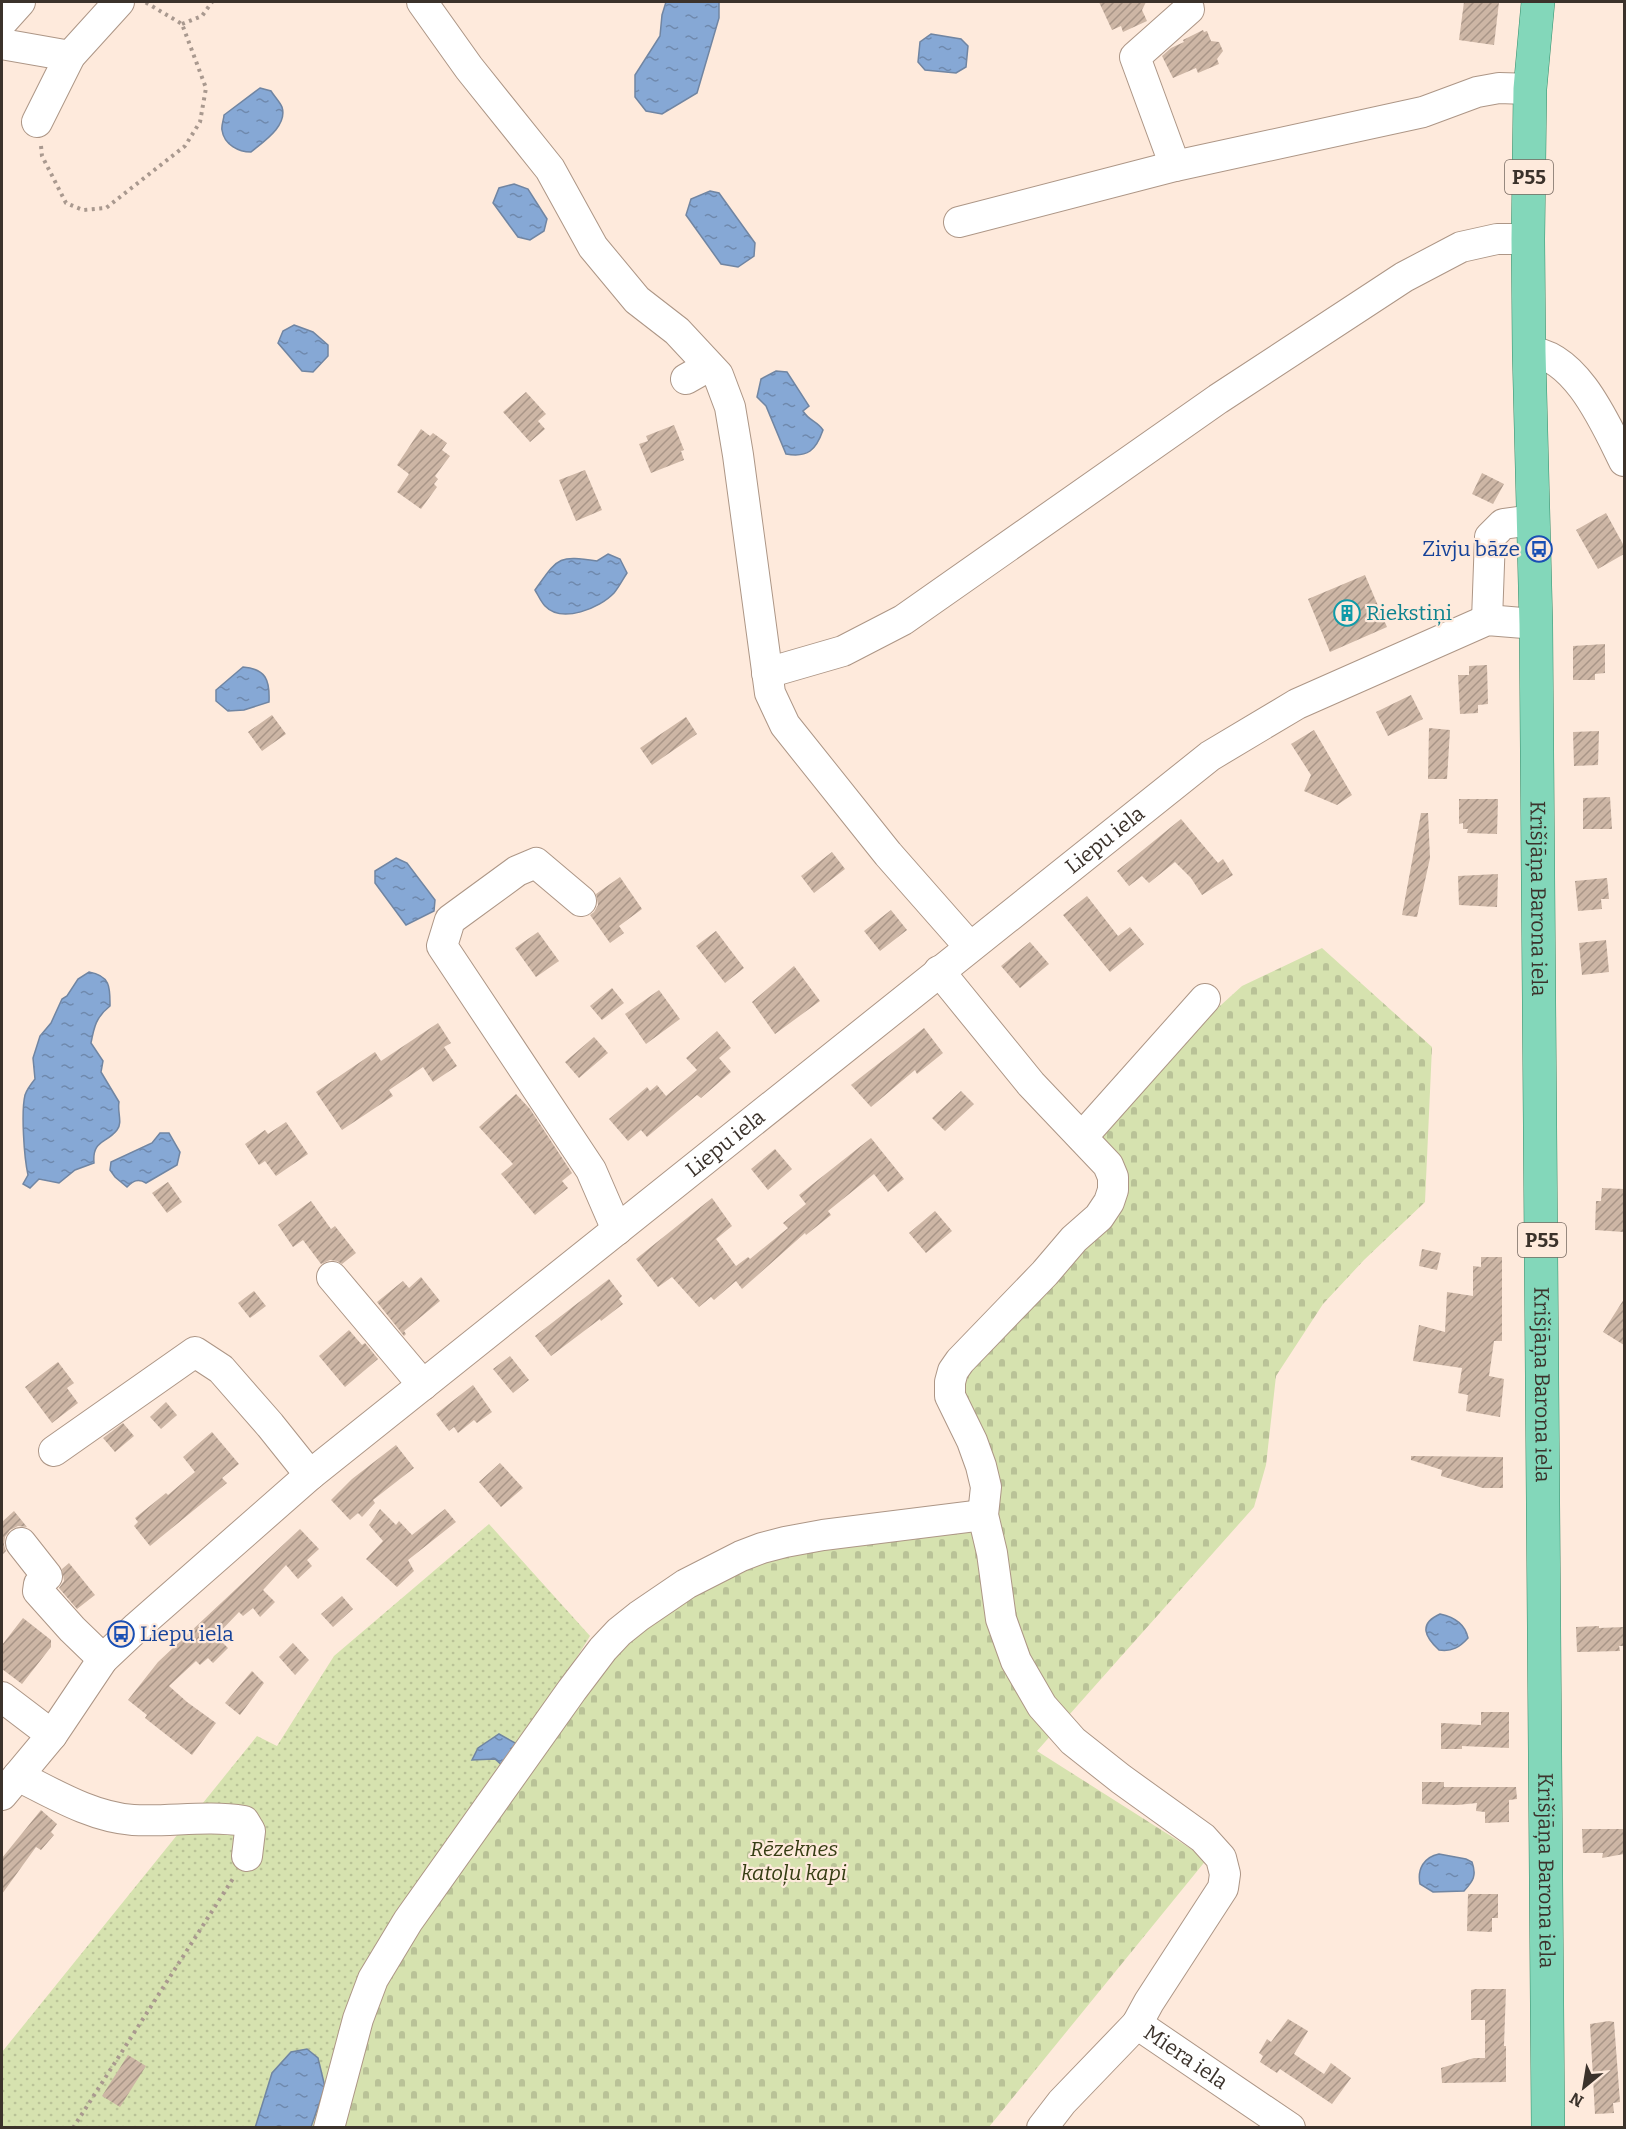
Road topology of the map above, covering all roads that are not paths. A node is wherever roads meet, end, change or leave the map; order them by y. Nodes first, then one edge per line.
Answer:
1 (20, 2) edge
2 (119, 2) edge
3 (422, 2) edge
4 (1538, 2) edge
5 (1189, 9) dead end
6 (2, 22) edge
7 (2, 44) edge
8 (70, 56) junction
9 (1530, 89) junction
10 (37, 122) road end
11 (1175, 166) junction
12 (959, 222) dead end
13 (1528, 239) junction
14 (1529, 352) junction
15 (1624, 460) edge
16 (1533, 520) junction
17 (1487, 620) junction
18 (1536, 624) junction
19 (767, 673) junction
20 (581, 901) dead end
21 (969, 946) junction
22 (939, 971) junction
23 (1205, 999) dead end
24 (1082, 1137) junction
25 (617, 1230) junction
26 (332, 1277) dead end
27 (423, 1385) junction
28 (54, 1450) dead end
29 (310, 1475) junction
30 (983, 1515) junction
31 (21, 1543) dead end
32 (103, 1659) junction
33 (2, 1696) edge
34 (52, 1735) junction
35 (10, 1786) edge
36 (247, 1856) road end
37 (1137, 2024) junction
38 (329, 2127) edge
39 (1042, 2127) edge
40 (1290, 2127) edge
41 (1548, 2127) edge

1 - 6 street
2 - 8 street
3 - 19 street
4 - 9 main road, P55
5 - 11 street
7 - 8 street
8 - 10 street
9 - 11 street
9 - 13 main road, P55
11 - 12 street
13 - 14 main road, P55
13 - 19 street
14 - 15 street
14 - 16 main road, Krišjāņa Barona iela / P55
16 - 17 street
16 - 18 main road, Krišjāņa Barona iela / P55
17 - 18 street, Liepu iela
17 - 21 street, Liepu iela
18 - 41 main road, Krišjāņa Barona iela / P55
19 - 21 street
20 - 25 street
21 - 22 street, Liepu iela
22 - 24 street
22 - 25 street, Liepu iela
23 - 24 street
24 - 30 street
25 - 27 street, Liepu iela
26 - 27 street
27 - 29 street, Liepu iela
28 - 29 street
29 - 32 street, Liepu iela
30 - 37 street
30 - 38 street
31 - 32 street
32 - 34 street, Liepu iela
33 - 34 street
34 - 35 street, Liepu iela
35 - 36 street
37 - 39 street, Miera iela
37 - 40 street, Miera iela

